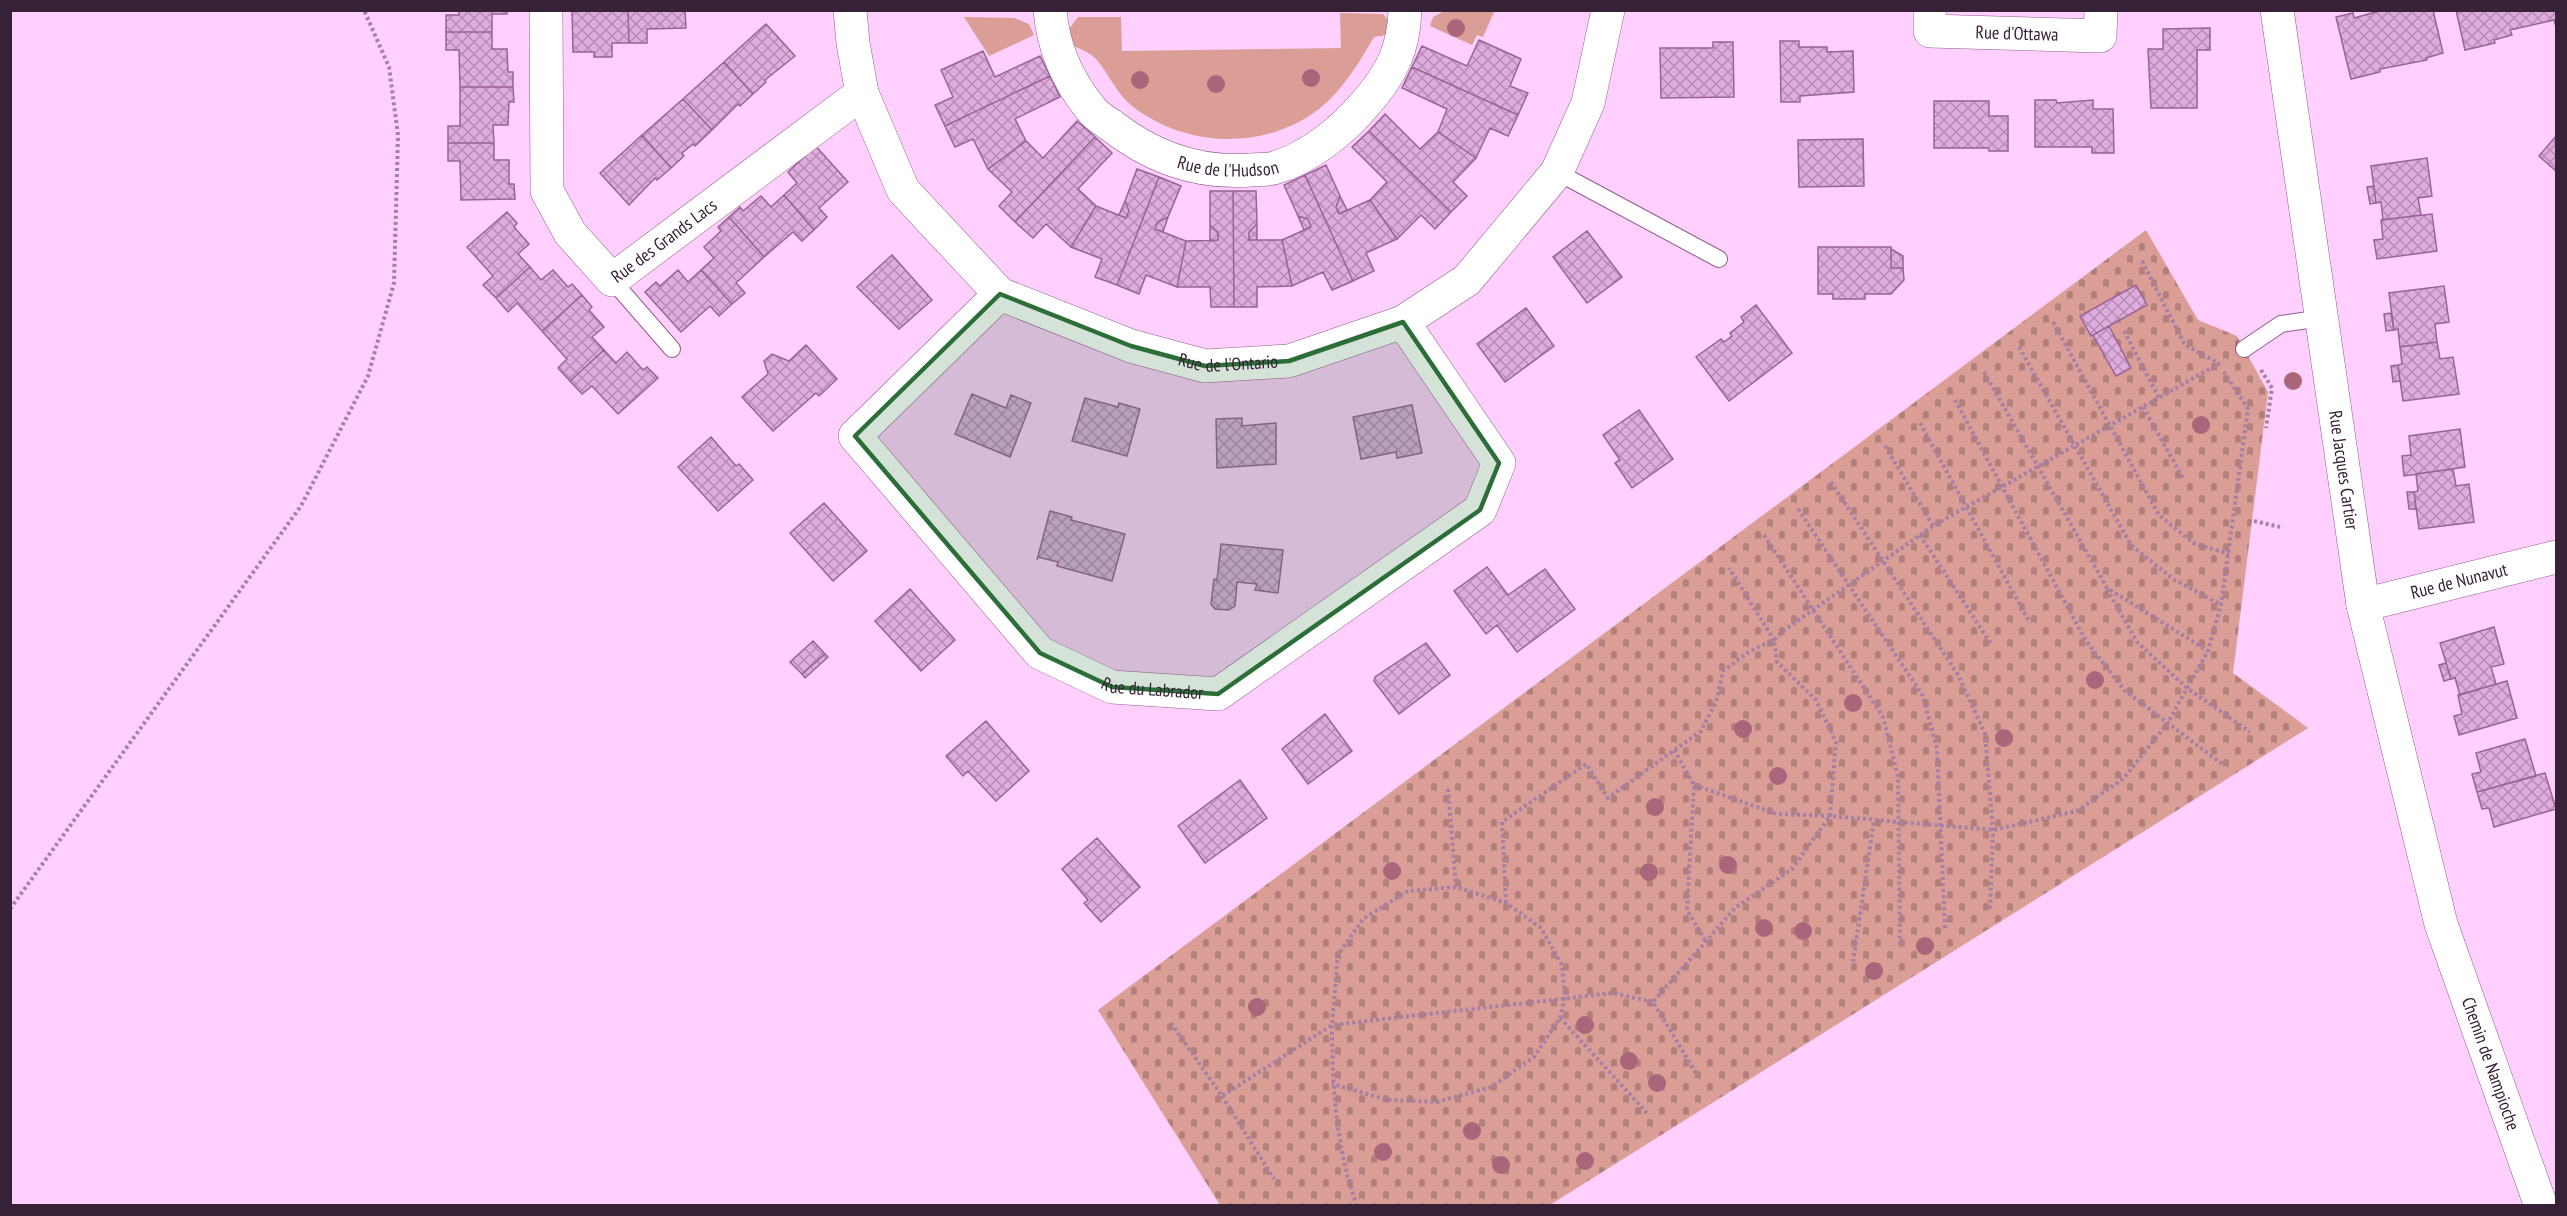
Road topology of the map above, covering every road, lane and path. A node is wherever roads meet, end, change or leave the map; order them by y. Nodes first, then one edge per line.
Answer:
1 (364, 10) edge
2 (546, 10) edge
3 (850, 10) edge
4 (1050, 10) edge
5 (1405, 10) edge
6 (1608, 10) edge
7 (1930, 10) edge
8 (2101, 10) edge
9 (2277, 10) edge
10 (862, 93) junction
11 (1557, 172) junction
12 (1719, 259) dead end
13 (2142, 261) dead end
14 (612, 280) junction
15 (1000, 294) junction
16 (2322, 318) junction
17 (1403, 322) junction
18 (2053, 322) dead end
19 (2124, 331) dead end
20 (2019, 346) dead end
21 (2245, 347) junction
22 (672, 349) dead end
23 (2218, 364) junction
24 (1984, 372) dead end
25 (2159, 398) junction
26 (1955, 400) dead end
27 (2144, 407) junction
28 (1920, 423) dead end
29 (2111, 426) junction
30 (2266, 428) dead end
31 (1885, 446) dead end
32 (2074, 447) junction
33 (2037, 467) junction
34 (2183, 478) dead end
35 (1831, 482) dead end
36 (2002, 487) junction
37 (1966, 506) junction
38 (1798, 509) dead end
39 (2254, 521) dead end
40 (1933, 526) junction
41 (2280, 527) dead end
42 (1764, 535) dead end
43 (1920, 535) junction
44 (2229, 554) junction
45 (2556, 557) edge
46 (1884, 561) junction
47 (1729, 568) dead end
48 (1849, 585) junction
49 (2107, 588) junction
50 (2221, 605) junction
51 (2363, 605) junction
52 (1813, 610) junction
53 (2030, 623) dead end
54 (1774, 640) junction
55 (1991, 644) dead end
56 (2208, 651) junction
57 (2187, 688) junction
58 (2167, 724) junction
59 (2250, 732) dead end
60 (1674, 750) junction
61 (2222, 764) dead end
62 (1694, 785) junction
63 (1448, 789) dead end
64 (1830, 816) junction
65 (1874, 820) junction
66 (1899, 822) junction
67 (1942, 826) junction
68 (1994, 830) junction
69 (1456, 887) junction
70 (1506, 903) junction
71 (10, 909) edge
72 (1990, 911) dead end
73 (2441, 924) joint
74 (1945, 930) dead end
75 (1706, 940) junction
76 (1900, 947) dead end
77 (1853, 962) dead end
78 (1566, 997) junction
79 (1653, 1002) junction
80 (1560, 1018) junction
81 (1171, 1023) dead end
82 (1332, 1025) junction
83 (1696, 1072) dead end
84 (1332, 1084) junction
85 (1222, 1096) junction
86 (1647, 1113) dead end
87 (1275, 1179) dead end
88 (1357, 1206) edge
89 (2541, 1206) edge

1 - 71 path
2 - 14 street, Rue des Grands Lacs
3 - 10 street, Rue de l'Ontario
4 - 5 street, Rue de l'Hudson
6 - 11 street, Rue de l'Ontario
7 - 8 street, Rue d'Ottawa
9 - 16 street, Rue Jacques Cartier
10 - 14 street, Rue des Grands Lacs
10 - 15 street, Rue de l'Ontario
11 - 12 lane
11 - 17 street, Rue de l'Ontario
13 - 23 path
14 - 22 lane
15 - 17 street, Rue de l'Ontario
15 - 17 street, Rue du Labrador
16 - 21 lane
16 - 51 street, Rue Jacques Cartier
18 - 29 path
19 - 25 path
20 - 32 path
21 - 23 path
21 - 30 path
23 - 25 path
23 - 44 path
24 - 33 path
25 - 27 path
26 - 36 path
27 - 29 path
27 - 34 path
28 - 37 path
29 - 32 path
29 - 44 path
31 - 40 path
32 - 33 path
32 - 50 path
33 - 36 path
33 - 49 path
35 - 46 path
36 - 37 path
36 - 58 path
37 - 40 path
37 - 53 path
38 - 48 path
39 - 41 path
40 - 43 path
42 - 52 path
43 - 46 path
43 - 55 path
44 - 50 path
45 - 51 street, Rue de Nunavut
46 - 48 path
46 - 68 path
47 - 54 path
48 - 52 path
48 - 67 path
49 - 56 path
49 - 57 path
50 - 56 path
51 - 73 street, Rue Jacques Cartier
52 - 54 path
52 - 66 path
54 - 60 path
54 - 64 path
56 - 57 path
57 - 58 path
57 - 59 path
58 - 61 path
58 - 68 path
60 - 62 path
60 - 70 path
62 - 64 path
62 - 75 path
63 - 69 path
64 - 65 path
64 - 75 path
65 - 66 path
65 - 77 path
66 - 67 path
66 - 76 path
67 - 68 path
67 - 74 path
68 - 72 path
69 - 70 path
69 - 82 path
70 - 78 path
73 - 89 street, Chemin de Nampioche
75 - 79 path
78 - 79 path
78 - 80 path
78 - 82 path
79 - 83 path
80 - 84 path
80 - 86 path
81 - 85 path
82 - 84 path
82 - 85 path
84 - 88 path
85 - 87 path

